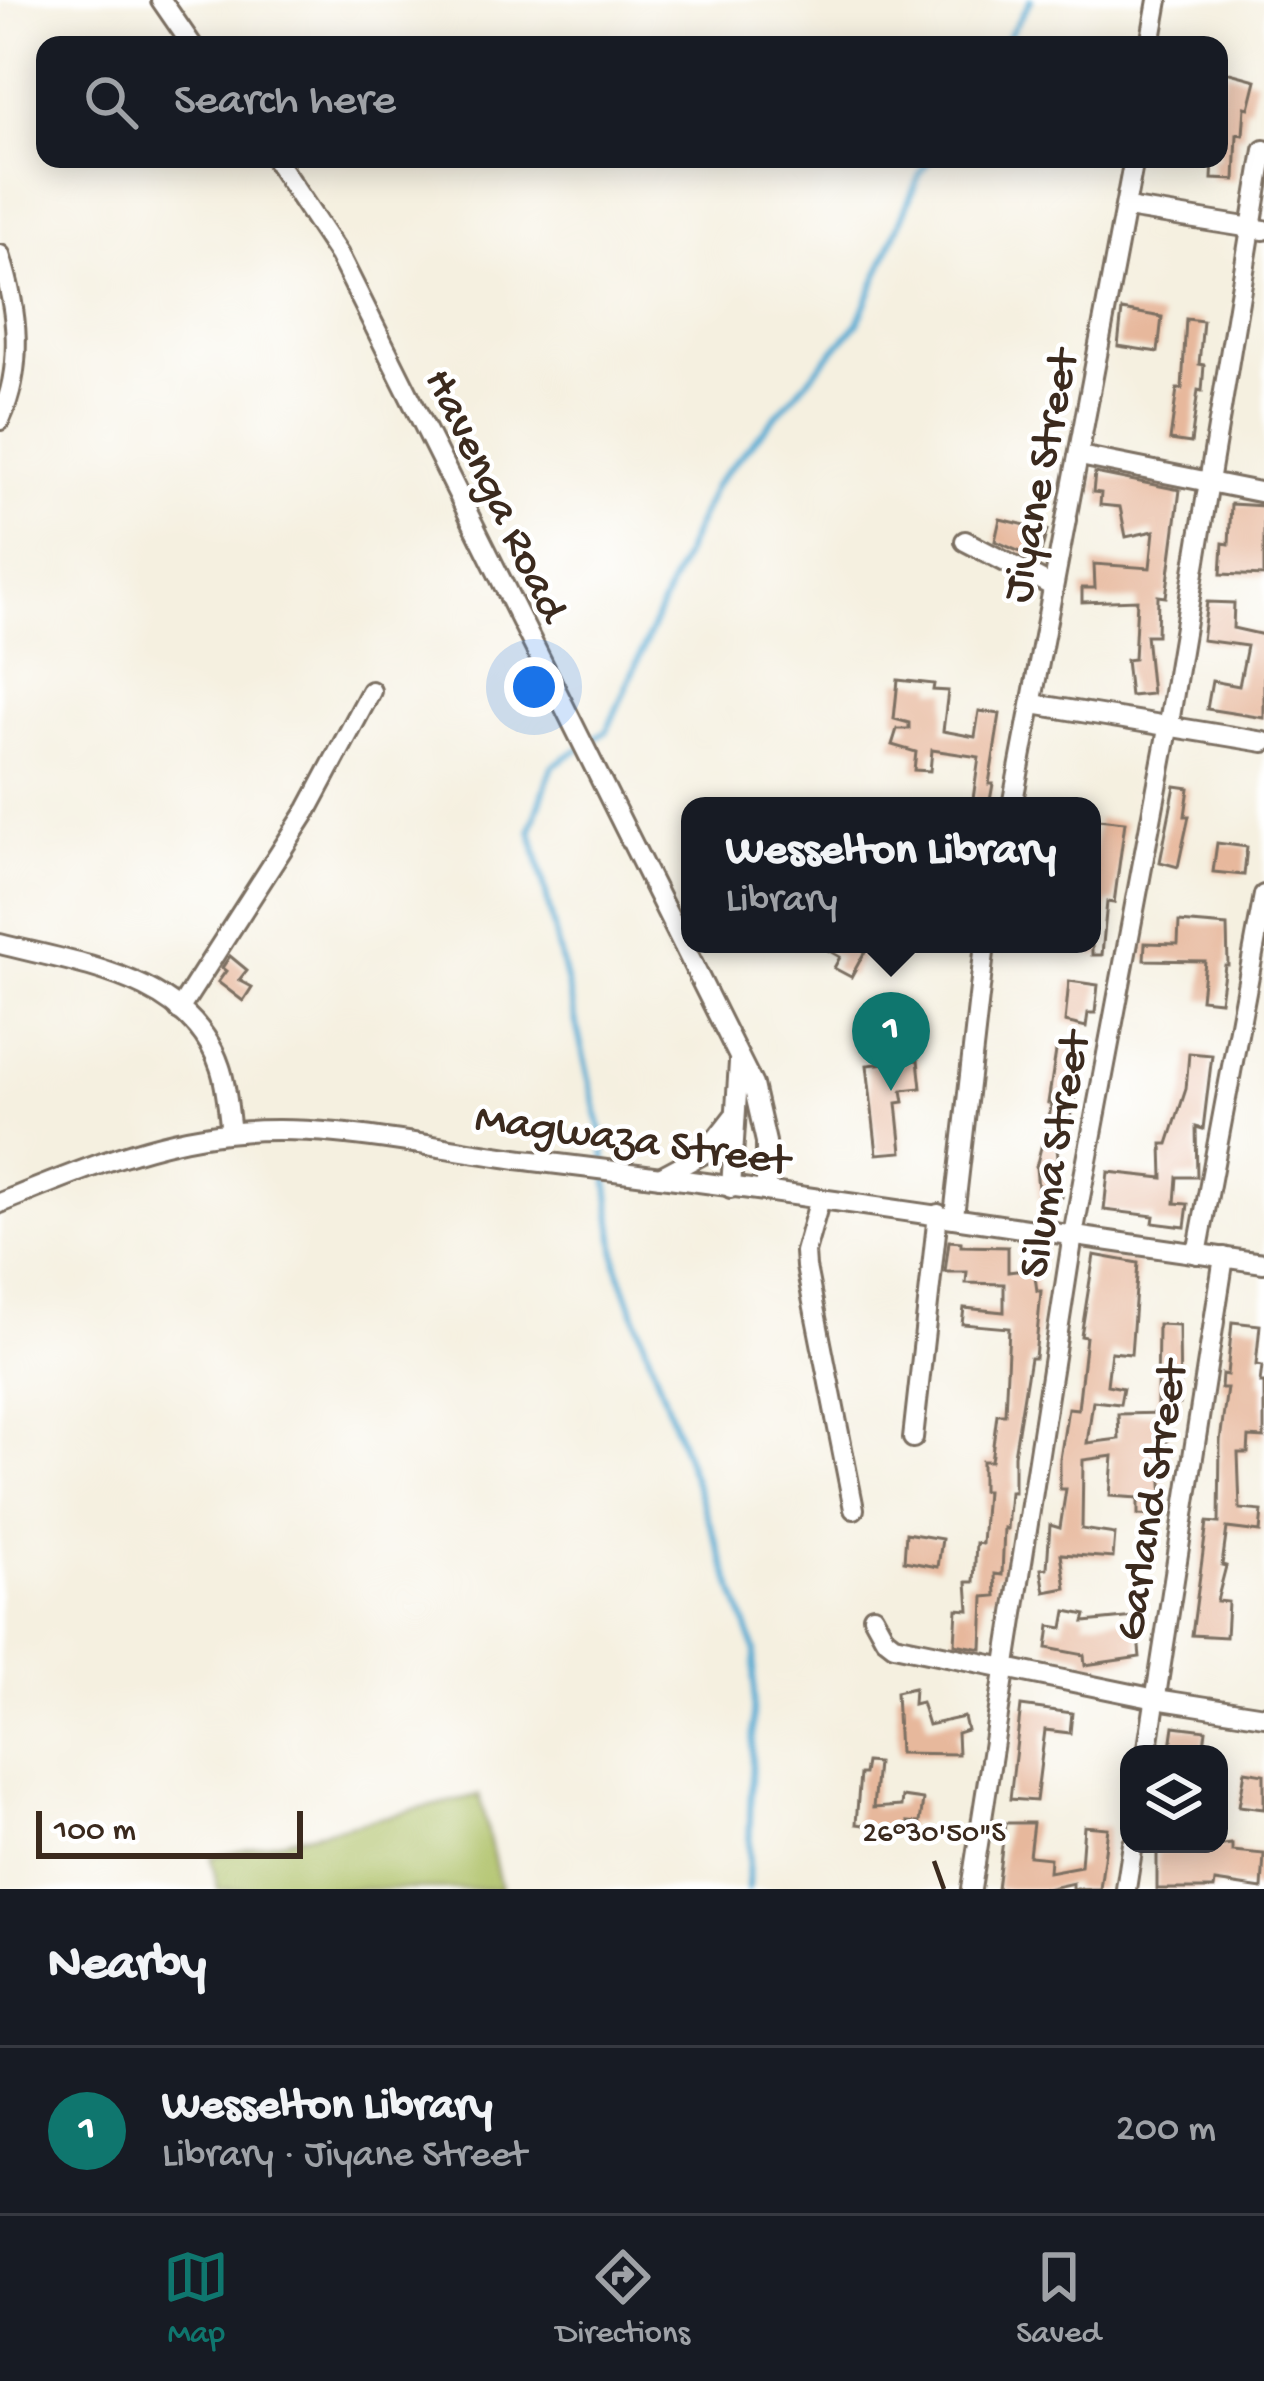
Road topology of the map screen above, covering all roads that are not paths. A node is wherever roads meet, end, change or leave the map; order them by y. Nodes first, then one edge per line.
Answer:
1 (161, 0) edge
2 (1157, 6) edge
3 (187, 36) edge
4 (1152, 36) edge
5 (1264, 150) edge
6 (281, 168) edge
7 (1133, 168) edge
8 (1127, 208) junction
9 (1258, 229) edge
10 (0, 255) edge
11 (0, 421) edge
12 (1080, 456) junction
13 (1207, 483) junction
14 (1264, 493) edge
15 (965, 541) dead end
16 (1052, 586) junction
17 (370, 692) dead end
18 (1033, 704) junction
19 (1168, 729) junction
20 (1264, 742) edge
21 (1014, 797) edge
22 (1264, 895) edge
23 (681, 943) edge
24 (0, 944) edge
25 (686, 953) edge
26 (985, 953) edge
27 (1254, 1003) edge
28 (179, 1010) junction
29 (740, 1062) junction
30 (737, 1109) junction
31 (231, 1132) junction
32 (660, 1177) junction
33 (731, 1187) junction
34 (766, 1191) junction
35 (820, 1199) junction
36 (0, 1203) edge
37 (946, 1215) junction
38 (1073, 1235) junction
39 (1197, 1254) junction
40 (1224, 1257) junction
41 (1264, 1263) edge
42 (913, 1438) dead end
43 (854, 1509) dead end
44 (873, 1616) dead end
45 (1006, 1669) junction
46 (1156, 1699) junction
47 (1264, 1715) edge
48 (1148, 1745) edge
49 (1132, 1853) edge
50 (971, 1889) edge
51 (1126, 1889) edge

1 - 3 street
2 - 4 street
5 - 9 street, Siluma Street
6 - 23 street, Havenga Road
7 - 8 street, Jiyane Street
8 - 9 street
8 - 12 street, Jiyane Street
9 - 13 street, Siluma Street
10 - 11 street
12 - 13 street
12 - 16 street, Jiyane Street
13 - 14 street
13 - 19 street, Siluma Street
15 - 16 street
16 - 18 street, Jiyane Street
17 - 28 street
18 - 19 street
18 - 21 street, Jiyane Street
19 - 20 street
19 - 38 street, Siluma Street
22 - 27 street
24 - 28 street
25 - 29 street, Havenga Road
26 - 37 street
27 - 39 street
28 - 31 street
29 - 30 street
29 - 34 street, Havenga Road
30 - 32 street
30 - 33 street
31 - 32 street, Magwaza Street
31 - 36 street, Magwaza Street
32 - 33 street, Magwaza Street
33 - 34 street, Magwaza Street
34 - 35 street, Magwaza Street
35 - 37 street, Magwaza Street
35 - 43 street
37 - 38 street, Magwaza Street
37 - 42 street
38 - 39 street, Magwaza Street
38 - 45 street, Siluma Street
39 - 40 street, Magwaza Street
40 - 41 street, Magwaza Street
40 - 46 street, Garland Street
44 - 45 street
45 - 46 street
45 - 50 street, Siluma Street
46 - 47 street
46 - 48 street, Garland Street
49 - 51 street

